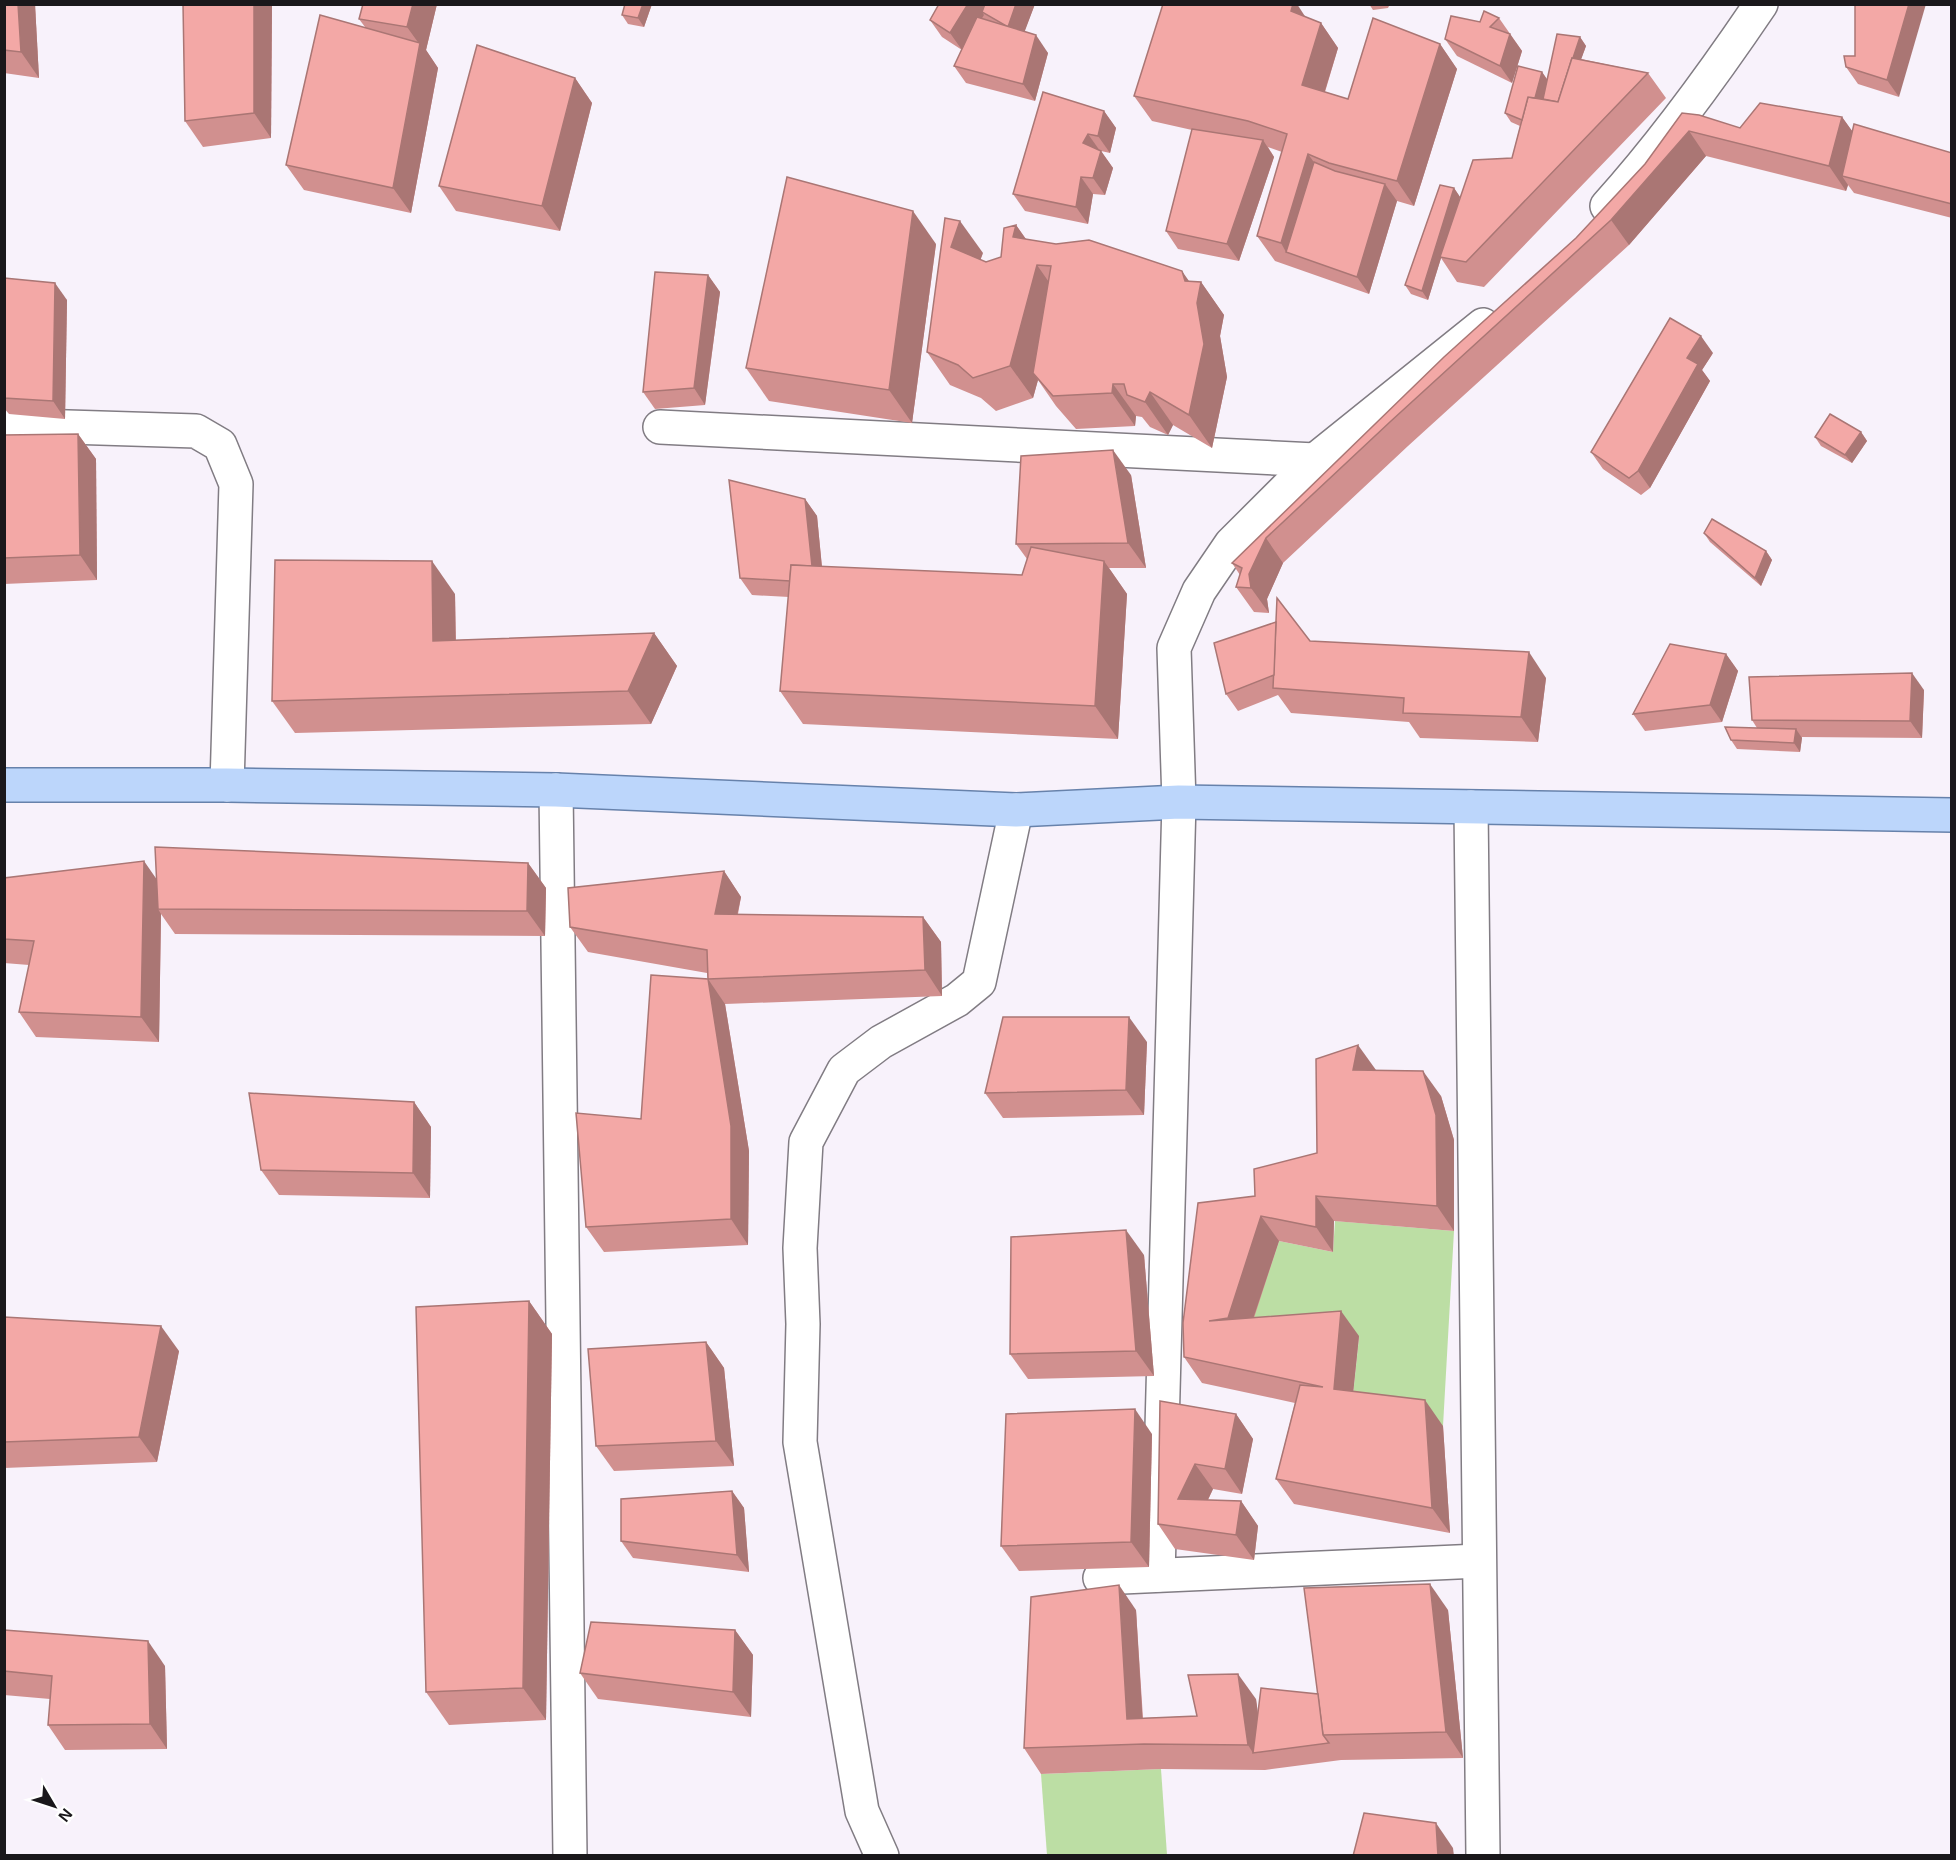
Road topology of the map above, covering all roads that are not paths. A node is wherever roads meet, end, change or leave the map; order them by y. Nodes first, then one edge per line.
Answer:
1 (1761, 4) edge
2 (1585, 231) edge
3 (1510, 303) edge
4 (4, 425) edge
5 (660, 427) dead end
6 (1315, 460) junction
7 (4, 785) edge
8 (227, 785) junction
9 (556, 790) junction
10 (1179, 802) junction
11 (1471, 807) junction
12 (1016, 810) junction
13 (1952, 815) edge
14 (1479, 1561) junction
15 (1158, 1575) junction
16 (1100, 1578) dead end
17 (570, 1856) edge
18 (882, 1856) edge
19 (1483, 1856) edge

1 - 2 street
3 - 6 street
4 - 8 street
5 - 6 street
6 - 10 street
7 - 8 main road
8 - 9 main road
9 - 12 main road
9 - 17 street
10 - 11 main road
10 - 12 main road
10 - 15 street
11 - 13 main road
11 - 14 street
12 - 18 street
14 - 15 street
14 - 19 street
15 - 16 street

